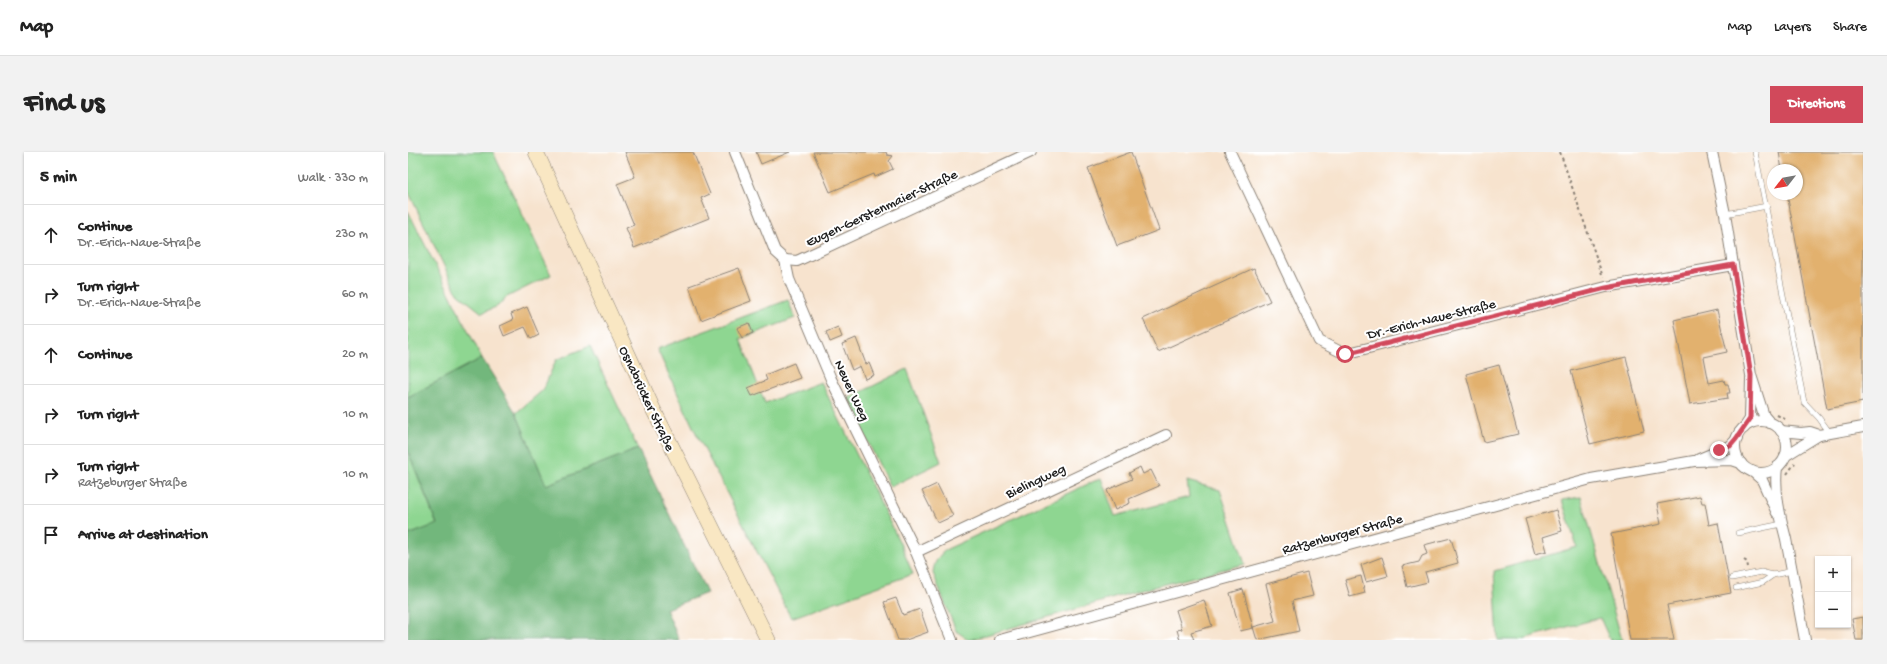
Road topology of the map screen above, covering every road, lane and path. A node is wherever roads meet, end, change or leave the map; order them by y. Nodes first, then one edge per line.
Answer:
1 (536, 152) edge
2 (734, 152) edge
3 (1031, 152) edge
4 (1230, 152) edge
5 (1560, 152) edge
6 (1712, 152) edge
7 (1756, 152) edge
8 (1767, 206) junction
9 (1725, 214) junction
10 (785, 260) junction
11 (1733, 265) junction
12 (1606, 288) junction
13 (1751, 375) junction
14 (1775, 413) dead end
15 (1788, 421) dead end
16 (1770, 423) junction
17 (1863, 426) edge
18 (1744, 428) junction
19 (1781, 430) junction
20 (1830, 433) junction
21 (1166, 435) dead end
22 (1819, 435) junction
23 (1736, 439) junction
24 (1785, 456) junction
25 (1694, 461) junction
26 (1795, 462) dead end
27 (1741, 463) junction
28 (1777, 467) junction
29 (1752, 471) junction
30 (1776, 485) junction
31 (1782, 524) junction
32 (1738, 533) dead end
33 (916, 552) junction
34 (1744, 560) dead end
35 (1748, 566) dead end
36 (1792, 571) junction
37 (1773, 575) junction
38 (1732, 578) dead end
39 (1736, 588) dead end
40 (768, 640) edge
41 (952, 640) edge
42 (1000, 640) edge
43 (1805, 640) edge

1 - 40 main road, Osnabrücker Straße
2 - 10 street
3 - 10 street, Eugen-Gerstenmaier-Straße
4 - 12 street, Dr.-Erich-Naue-Straße
5 - 12 path
6 - 9 street
7 - 8 lane
8 - 9 lane
8 - 20 lane
9 - 11 street
10 - 33 street, Neuer Weg
11 - 12 street, Dr.-Erich-Naue-Straße
11 - 13 street
13 - 16 street
13 - 18 street
14 - 15 path
16 - 18 street
16 - 19 street
17 - 20 street
18 - 23 street
19 - 22 street
19 - 24 street
20 - 22 street
21 - 33 street, Bielingweg
22 - 24 street
23 - 25 street
23 - 27 street
24 - 28 street
25 - 27 street
25 - 42 street, Ratzenburger Straße
26 - 30 path
27 - 29 street
28 - 29 street
28 - 30 street
29 - 31 street
30 - 31 street
31 - 32 lane
31 - 36 street
33 - 41 street, Neuer Weg
34 - 35 path
36 - 37 lane
36 - 43 street
37 - 38 lane
37 - 39 lane

